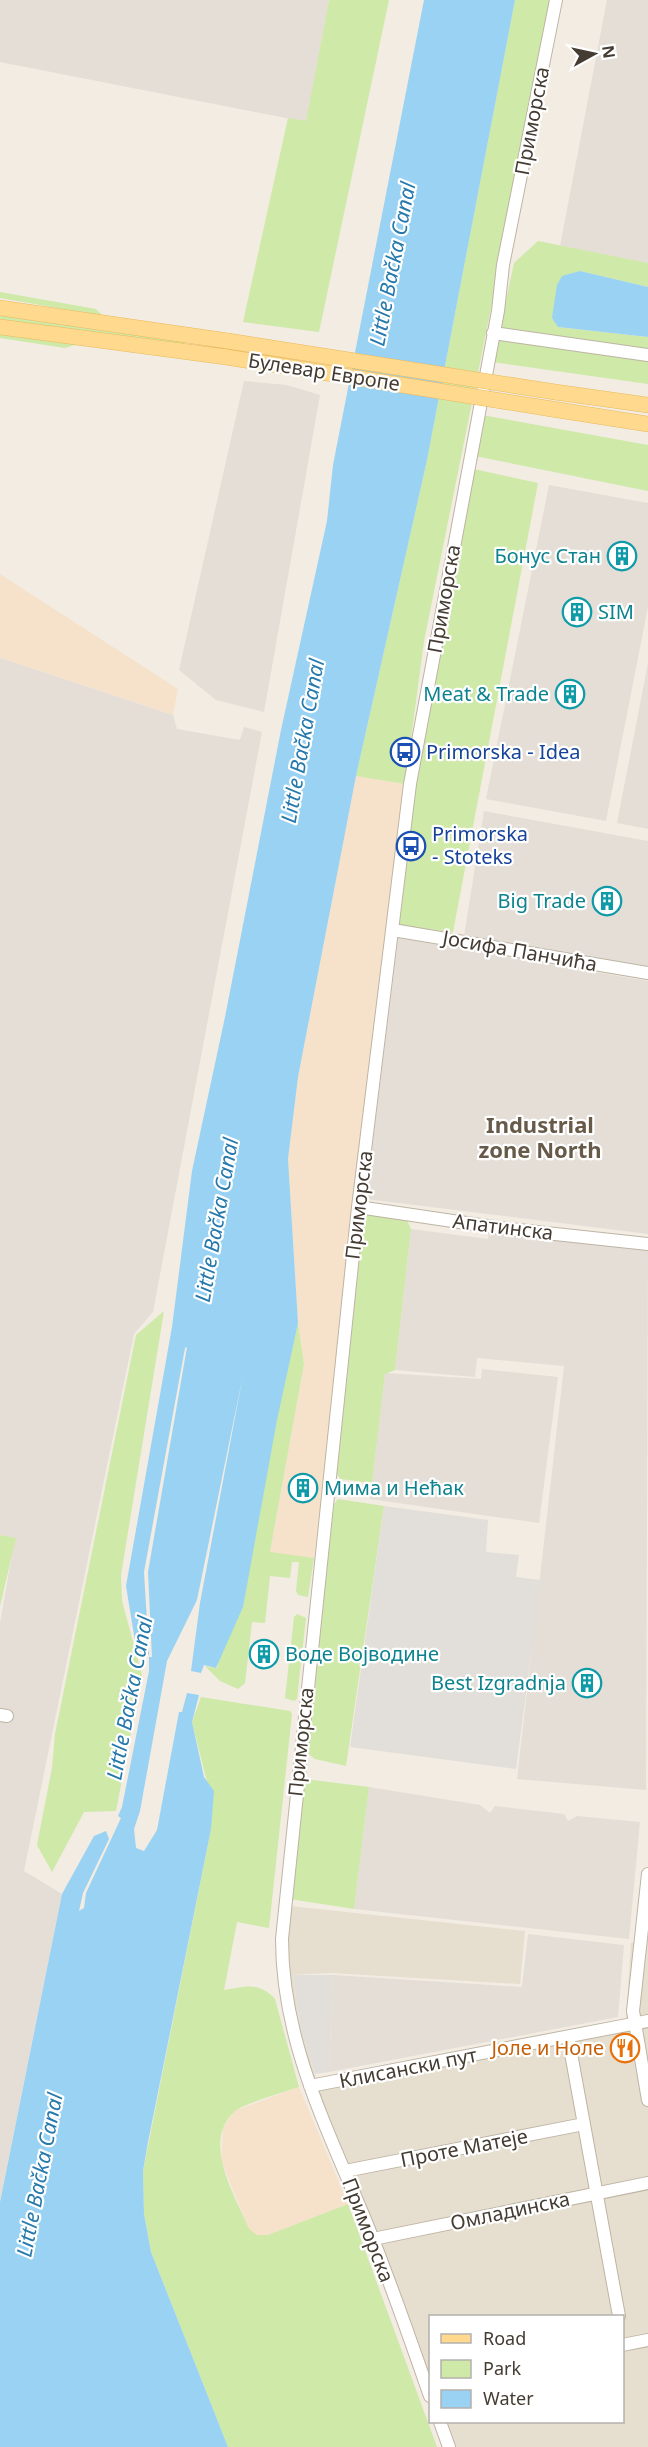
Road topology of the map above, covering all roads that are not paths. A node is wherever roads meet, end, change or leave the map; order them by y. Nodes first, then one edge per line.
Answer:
1 (556, 0) edge
2 (0, 308) edge
3 (0, 327) edge
4 (493, 333) junction
5 (648, 355) edge
6 (648, 405) edge
7 (648, 424) edge
8 (393, 930) junction
9 (648, 973) edge
10 (358, 1207) junction
11 (648, 1244) edge
12 (648, 1874) edge
13 (644, 1941) edge
14 (648, 2021) edge
15 (635, 2024) junction
16 (568, 2037) junction
17 (310, 2086) junction
18 (648, 2100) edge
19 (584, 2124) junction
20 (345, 2171) junction
21 (648, 2183) edge
22 (596, 2193) junction
23 (373, 2239) junction
24 (619, 2315) edge
25 (648, 2340) edge
26 (624, 2342) edge
27 (429, 2388) edge
28 (441, 2423) edge
29 (449, 2447) edge

1 - 4 street, Приморска
2 - 6 main road, Булевар Европе, bridge
3 - 7 main road, Булевар Европе, bridge
4 - 5 street
4 - 8 street, Приморска
8 - 9 street, Јосифа Панчића
8 - 10 street, Приморска
10 - 11 street, Апатинска
10 - 17 street, Приморска
12 - 13 street
13 - 15 street
14 - 15 street, Клисански пут
15 - 16 street, Клисански пут
15 - 18 street
16 - 17 street, Клисански пут
16 - 19 street
17 - 20 street, Приморска
19 - 20 street, Проте Матеје
19 - 22 street
20 - 23 street, Приморска
21 - 22 street, Омладинска
22 - 23 street, Омладинска
22 - 24 street
23 - 27 street, Приморска
25 - 26 street
28 - 29 street

